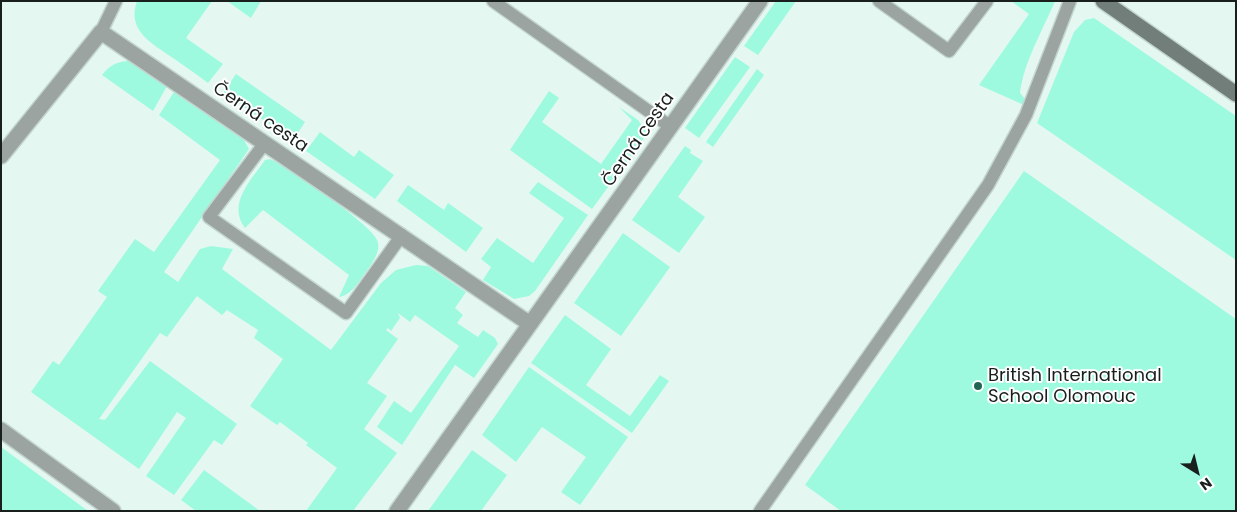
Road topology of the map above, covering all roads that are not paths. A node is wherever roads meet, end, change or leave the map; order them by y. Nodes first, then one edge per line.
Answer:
1 (116, 1) edge
2 (494, 1) edge
3 (760, 1) edge
4 (879, 1) edge
5 (987, 1) edge
6 (1070, 1) edge
7 (1103, 1) edge
8 (101, 32) junction
9 (1236, 94) edge
10 (671, 127) junction
11 (264, 144) junction
12 (1, 156) edge
13 (402, 235) junction
14 (530, 324) junction
15 (1, 430) edge
16 (113, 511) edge
17 (397, 511) edge
18 (760, 511) edge

1 - 8 lane
2 - 10 lane
3 - 10 street, Černá cesta
4 - 5 lane
6 - 18 lane
7 - 9 street
8 - 11 street, Černá cesta
8 - 12 street
10 - 14 street, Černá cesta
11 - 13 street, Černá cesta
11 - 13 lane
13 - 14 street, Černá cesta
14 - 17 street, Černá cesta
15 - 16 street

